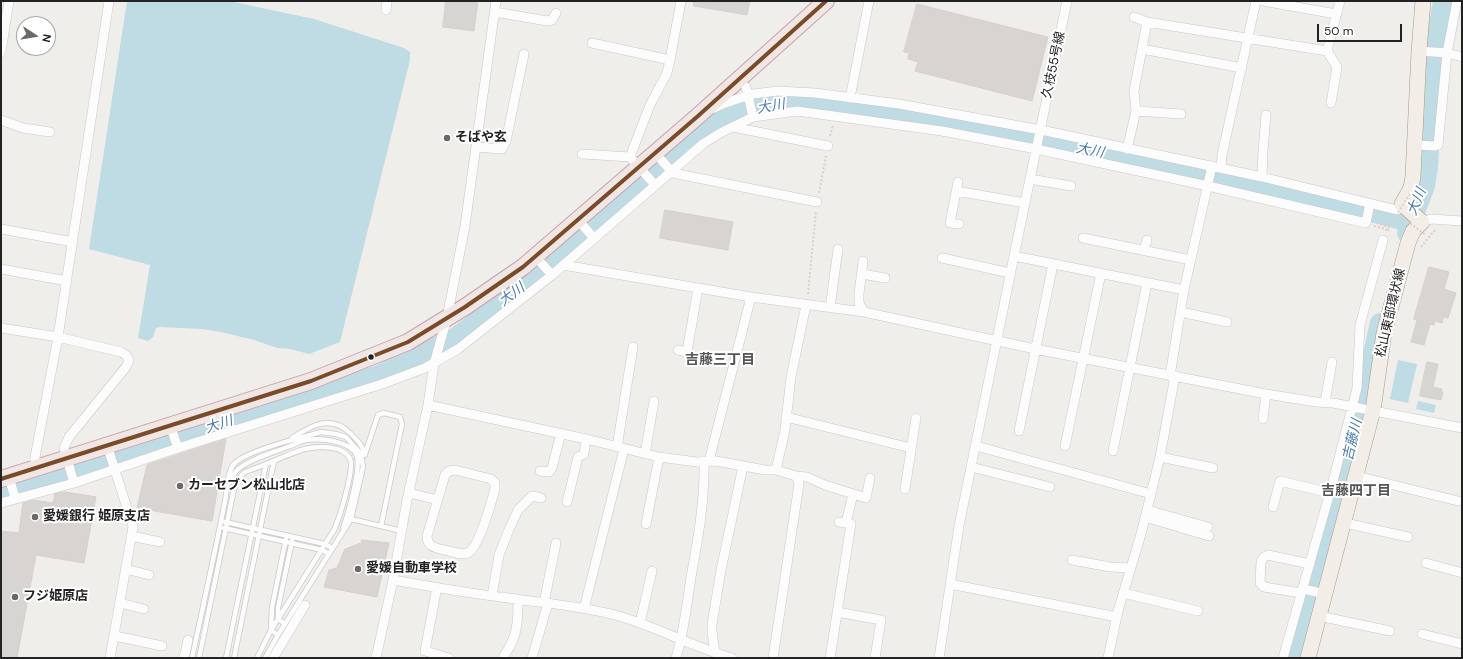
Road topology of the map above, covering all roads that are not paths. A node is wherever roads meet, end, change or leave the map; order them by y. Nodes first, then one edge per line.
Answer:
1 (9, 1) edge
2 (109, 1) edge
3 (496, 1) edge
4 (681, 1) edge
5 (826, 1) edge
6 (869, 1) edge
7 (1068, 1) edge
8 (1256, 1) edge
9 (1263, 1) edge
10 (1340, 1) edge
11 (1423, 1) edge
12 (1457, 1) edge
13 (495, 12) junction
14 (556, 14) dead end
15 (1336, 14) junction
16 (1134, 17) dead end
17 (1147, 22) junction
18 (1248, 39) junction
19 (592, 43) dead end
20 (1142, 49) junction
21 (1327, 51) junction
22 (1422, 51) junction
23 (1, 52) edge
24 (1445, 53) junction
25 (524, 54) dead end
26 (1462, 57) edge
27 (670, 60) junction
28 (1242, 68) junction
29 (748, 91) junction
30 (850, 98) junction
31 (1331, 103) dead end
32 (1136, 111) junction
33 (1181, 114) dead end
34 (1266, 115) dead end
35 (753, 117) junction
36 (1, 120) edge
37 (733, 127) junction
38 (1041, 130) junction
39 (50, 132) dead end
40 (1417, 145) junction
41 (828, 146) dead end
42 (476, 147) junction
43 (1036, 149) junction
44 (1127, 149) junction
45 (582, 154) dead end
46 (658, 156) junction
47 (638, 166) junction
48 (1215, 168) junction
49 (670, 170) junction
50 (1262, 177) junction
51 (1030, 179) junction
52 (654, 184) junction
53 (1208, 184) junction
54 (1071, 186) dead end
55 (817, 202) dead end
56 (1406, 202) junction
57 (1025, 203) junction
58 (1370, 203) junction
59 (1462, 221) edge
60 (581, 223) junction
61 (959, 224) dead end
62 (1424, 228) junction
63 (1, 229) edge
64 (593, 237) junction
65 (1083, 238) dead end
66 (1147, 240) dead end
67 (1383, 240) dead end
68 (73, 242) junction
69 (838, 249) dead end
70 (1144, 250) junction
71 (1014, 256) junction
72 (942, 258) dead end
73 (538, 260) junction
74 (1191, 260) junction
75 (864, 261) dead end
76 (1053, 264) junction
77 (563, 265) junction
78 (1, 269) edge
79 (1010, 273) junction
80 (1101, 273) junction
81 (551, 274) junction
82 (862, 274) junction
83 (885, 278) dead end
84 (67, 281) junction
85 (1147, 282) junction
86 (698, 288) junction
87 (1184, 290) junction
88 (751, 297) junction
89 (806, 306) junction
90 (830, 308) junction
91 (864, 312) junction
92 (1181, 312) junction
93 (446, 318) junction
94 (1227, 322) dead end
95 (1, 328) edge
96 (58, 337) junction
97 (997, 341) junction
98 (633, 347) dead end
99 (1036, 349) junction
100 (678, 350) dead end
101 (1083, 358) junction
102 (1332, 362) dead end
103 (434, 364) junction
104 (1130, 367) junction
105 (1172, 376) junction
106 (1266, 394) junction
107 (654, 401) dead end
108 (1325, 402) junction
109 (428, 405) junction
110 (1354, 406) junction
111 (1371, 410) junction
112 (786, 417) junction
113 (916, 418) dead end
114 (1263, 419) dead end
115 (1462, 428) edge
116 (172, 429) junction
117 (1019, 431) dead end
118 (561, 433) junction
119 (586, 439) junction
120 (287, 442) junction
121 (976, 446) junction
122 (1065, 446) dead end
123 (178, 447) junction
124 (621, 448) junction
125 (911, 448) junction
126 (109, 449) junction
127 (1113, 451) dead end
128 (365, 454) junction
129 (645, 454) junction
130 (659, 457) junction
131 (1160, 457) junction
132 (274, 461) junction
133 (706, 461) junction
134 (67, 462) junction
135 (266, 464) junction
136 (743, 466) junction
137 (115, 467) junction
138 (363, 467) junction
139 (972, 467) junction
140 (1213, 468) dead end
141 (35, 469) junction
142 (776, 470) junction
143 (540, 472) dead end
144 (796, 476) junction
145 (1357, 476) junction
146 (870, 478) dead end
147 (7, 480) edge
148 (73, 481) junction
149 (228, 484) junction
150 (1050, 487) dead end
151 (905, 489) dead end
152 (409, 493) junction
153 (1330, 493) junction
154 (853, 494) junction
155 (1151, 494) junction
156 (14, 497) junction
157 (541, 498) dead end
158 (438, 500) junction
159 (1458, 501) dead end
160 (567, 502) dead end
161 (1, 503) edge
162 (1273, 508) dead end
163 (1146, 514) junction
164 (351, 519) junction
165 (221, 521) junction
166 (228, 523) junction
167 (1344, 523) junction
168 (646, 524) dead end
169 (381, 526) junction
170 (219, 527) junction
171 (252, 528) junction
172 (226, 529) junction
173 (260, 530) junction
174 (402, 531) junction
175 (1208, 532) dead end
176 (251, 534) junction
177 (340, 535) junction
178 (131, 536) junction
179 (259, 536) junction
180 (286, 536) junction
181 (293, 537) junction
182 (1408, 537) dead end
183 (160, 542) dead end
184 (285, 542) junction
185 (292, 543) junction
186 (556, 543) dead end
187 (326, 544) junction
188 (332, 548) junction
189 (322, 550) junction
190 (329, 554) junction
191 (1072, 560) dead end
192 (1426, 563) dead end
193 (1310, 564) junction
194 (1131, 568) junction
195 (126, 569) junction
196 (652, 571) dead end
197 (1462, 573) edge
198 (149, 575) dead end
199 (393, 580) junction
200 (950, 584) junction
201 (437, 587) junction
202 (1303, 590) junction
203 (1124, 593) junction
204 (1323, 593) junction
205 (492, 596) junction
206 (518, 600) junction
207 (120, 603) junction
208 (546, 603) junction
209 (305, 604) dead end
210 (144, 609) dead end
211 (584, 609) junction
212 (1198, 611) dead end
213 (837, 612) junction
214 (1319, 616) junction
215 (1117, 617) junction
216 (278, 619) junction
217 (640, 623) junction
218 (284, 624) junction
219 (271, 630) junction
220 (1390, 631) dead end
221 (1422, 634) dead end
222 (278, 635) junction
223 (115, 636) junction
224 (681, 638) junction
225 (188, 640) dead end
226 (1462, 644) edge
227 (162, 646) dead end
228 (718, 655) edge
229 (110, 658) edge
230 (184, 658) edge
231 (192, 658) edge
232 (199, 658) edge
233 (226, 658) edge
234 (234, 658) edge
235 (257, 658) edge
236 (273, 658) edge
237 (376, 658) edge
238 (449, 658) edge
239 (503, 658) edge
240 (532, 658) edge
241 (676, 658) edge
242 (732, 658) edge
243 (772, 658) edge
244 (830, 658) edge
245 (875, 658) edge
246 (939, 658) edge
247 (1108, 658) edge
248 (1283, 658) edge
249 (1308, 658) edge

1 - 23 street
2 - 68 street
3 - 13 street
4 - 27 street
5 - 29 highway
6 - 30 street
7 - 38 street, 久枝55号線
8 - 18 street
9 - 15 street
10 - 15 street
11 - 22 main road
12 - 24 street
13 - 14 street
13 - 42 street
15 - 21 street
16 - 17 street
17 - 18 street
17 - 20 street
18 - 21 street
18 - 28 street
19 - 27 street
20 - 28 street
20 - 32 street
21 - 31 street
22 - 24 street
22 - 40 main road
24 - 26 street
24 - 40 street
25 - 42 street
27 - 47 street
28 - 48 street
29 - 30 street
29 - 35 street
29 - 46 highway
30 - 38 street
32 - 33 street
32 - 44 street
34 - 50 street
35 - 37 street
35 - 43 street
36 - 39 street
37 - 41 street
37 - 49 street
38 - 43 street, 久枝55号線
38 - 44 street
40 - 56 main road
42 - 93 street
43 - 51 street, 久枝55号線
43 - 53 street
44 - 48 street
45 - 47 street
46 - 47 highway
46 - 49 street
47 - 52 street
47 - 60 highway
48 - 50 street
48 - 53 street
49 - 52 street
49 - 55 street
50 - 58 street
51 - 54 street
51 - 57 street, 久枝55号線
52 - 64 street
53 - 58 street
53 - 74 street
56 - 58 street
56 - 62 main road
57 - 61 street
57 - 71 street, 久枝55号線
59 - 62 street
60 - 64 street
60 - 73 highway
62 - 111 main road, 松山東部環状線
63 - 68 street
64 - 77 street
65 - 70 street
66 - 70 street
67 - 110 street
68 - 84 street
69 - 90 street
70 - 74 street
71 - 76 street
71 - 79 street, 久枝55号線
72 - 79 street
73 - 81 street
73 - 93 highway
74 - 87 street
75 - 82 street
76 - 80 street
76 - 99 street
77 - 81 street
77 - 86 street
78 - 84 street
79 - 97 street, 久枝55号線
80 - 85 street
80 - 101 street
81 - 103 street
82 - 83 street
82 - 91 street
84 - 96 street
85 - 87 street
85 - 104 street
86 - 88 street
86 - 100 street
87 - 92 street
88 - 89 street
88 - 133 street
89 - 90 street
89 - 112 street
90 - 91 street
91 - 97 street
92 - 94 street
92 - 105 street
93 - 103 street
93 - 116 highway
95 - 96 street
96 - 134 street
96 - 141 street
97 - 99 street
97 - 121 street, 久枝55号線
98 - 124 street
99 - 101 street
99 - 117 street
101 - 104 street
101 - 122 street
102 - 108 street
103 - 109 street
103 - 123 street
104 - 105 street
104 - 127 street
105 - 106 street
105 - 131 street
106 - 108 street
106 - 114 street
107 - 129 street
108 - 110 street
109 - 118 street
109 - 152 street
110 - 111 street
110 - 153 street
111 - 115 street
111 - 145 main road, 松山東部環状線
112 - 125 street
112 - 142 street
113 - 125 street
116 - 123 street
116 - 126 highway
118 - 119 street
118 - 143 street
119 - 124 street
119 - 160 street
120 - 128 lane
120 - 138 lane
120 - 149 lane
121 - 139 street, 久枝55号線
121 - 155 street
123 - 137 street
124 - 129 street
124 - 211 street
125 - 151 street
126 - 134 highway
126 - 137 street
128 - 138 lane
128 - 169 lane
129 - 130 street
130 - 133 street
130 - 168 street
131 - 140 street
131 - 155 street
132 - 135 lane
132 - 173 lane
132 - 187 lane
133 - 136 street
133 - 224 street
134 - 141 highway
134 - 148 street
135 - 166 lane
135 - 171 lane
136 - 142 street
136 - 228 street
137 - 148 street
137 - 178 street
138 - 164 lane
139 - 150 street
139 - 200 street, 久枝55号線
141 - 147 highway
142 - 144 street
144 - 154 street
144 - 243 street
145 - 159 street
145 - 167 main road, 松山東部環状線
146 - 154 street
147 - 156 street
148 - 156 street
149 - 165 lane
149 - 177 lane
152 - 158 street
152 - 174 street
153 - 162 street
153 - 193 street
154 - 213 street
155 - 163 street
156 - 161 street
157 - 205 street
158 - 158 street
163 - 175 street
163 - 194 street
164 - 169 lane
164 - 177 lane
165 - 166 lane
165 - 170 lane
166 - 171 lane
166 - 172 lane
167 - 182 street
167 - 204 main road, 松山東部環状線
169 - 174 lane
170 - 172 lane
170 - 231 lane
171 - 173 lane
171 - 176 lane
172 - 176 lane
172 - 232 lane
173 - 179 lane
173 - 180 lane
174 - 199 street
176 - 179 lane
176 - 233 lane
177 - 188 lane
178 - 183 street
178 - 195 street
179 - 184 lane
179 - 234 lane
180 - 181 lane
180 - 184 lane
181 - 185 lane
181 - 187 lane
184 - 185 lane
184 - 219 lane
185 - 189 lane
185 - 216 lane
186 - 208 street
187 - 188 lane
187 - 189 lane
188 - 190 lane
189 - 190 lane
189 - 216 lane
190 - 218 lane
191 - 194 street
192 - 197 street
193 - 202 street
193 - 202 street
194 - 203 street
195 - 198 street
195 - 207 street
196 - 217 street
199 - 201 street
199 - 237 street
200 - 215 street
200 - 246 street, 久枝55号線
201 - 205 street
201 - 238 street
202 - 204 street
202 - 248 street
203 - 212 street
203 - 215 street
204 - 214 main road, 松山東部環状線
205 - 206 street
206 - 208 street
206 - 239 street
207 - 210 street
207 - 223 street
208 - 211 street
208 - 240 street
209 - 236 street
211 - 217 street
213 - 244 street
213 - 245 street
214 - 220 street
214 - 249 main road, 松山東部環状線
215 - 247 street
216 - 218 lane
216 - 219 lane
217 - 224 street
218 - 222 lane
219 - 222 lane
219 - 235 lane
221 - 226 street
222 - 236 lane
223 - 227 street
223 - 229 street
224 - 228 street
224 - 241 street
225 - 230 street
228 - 242 street

